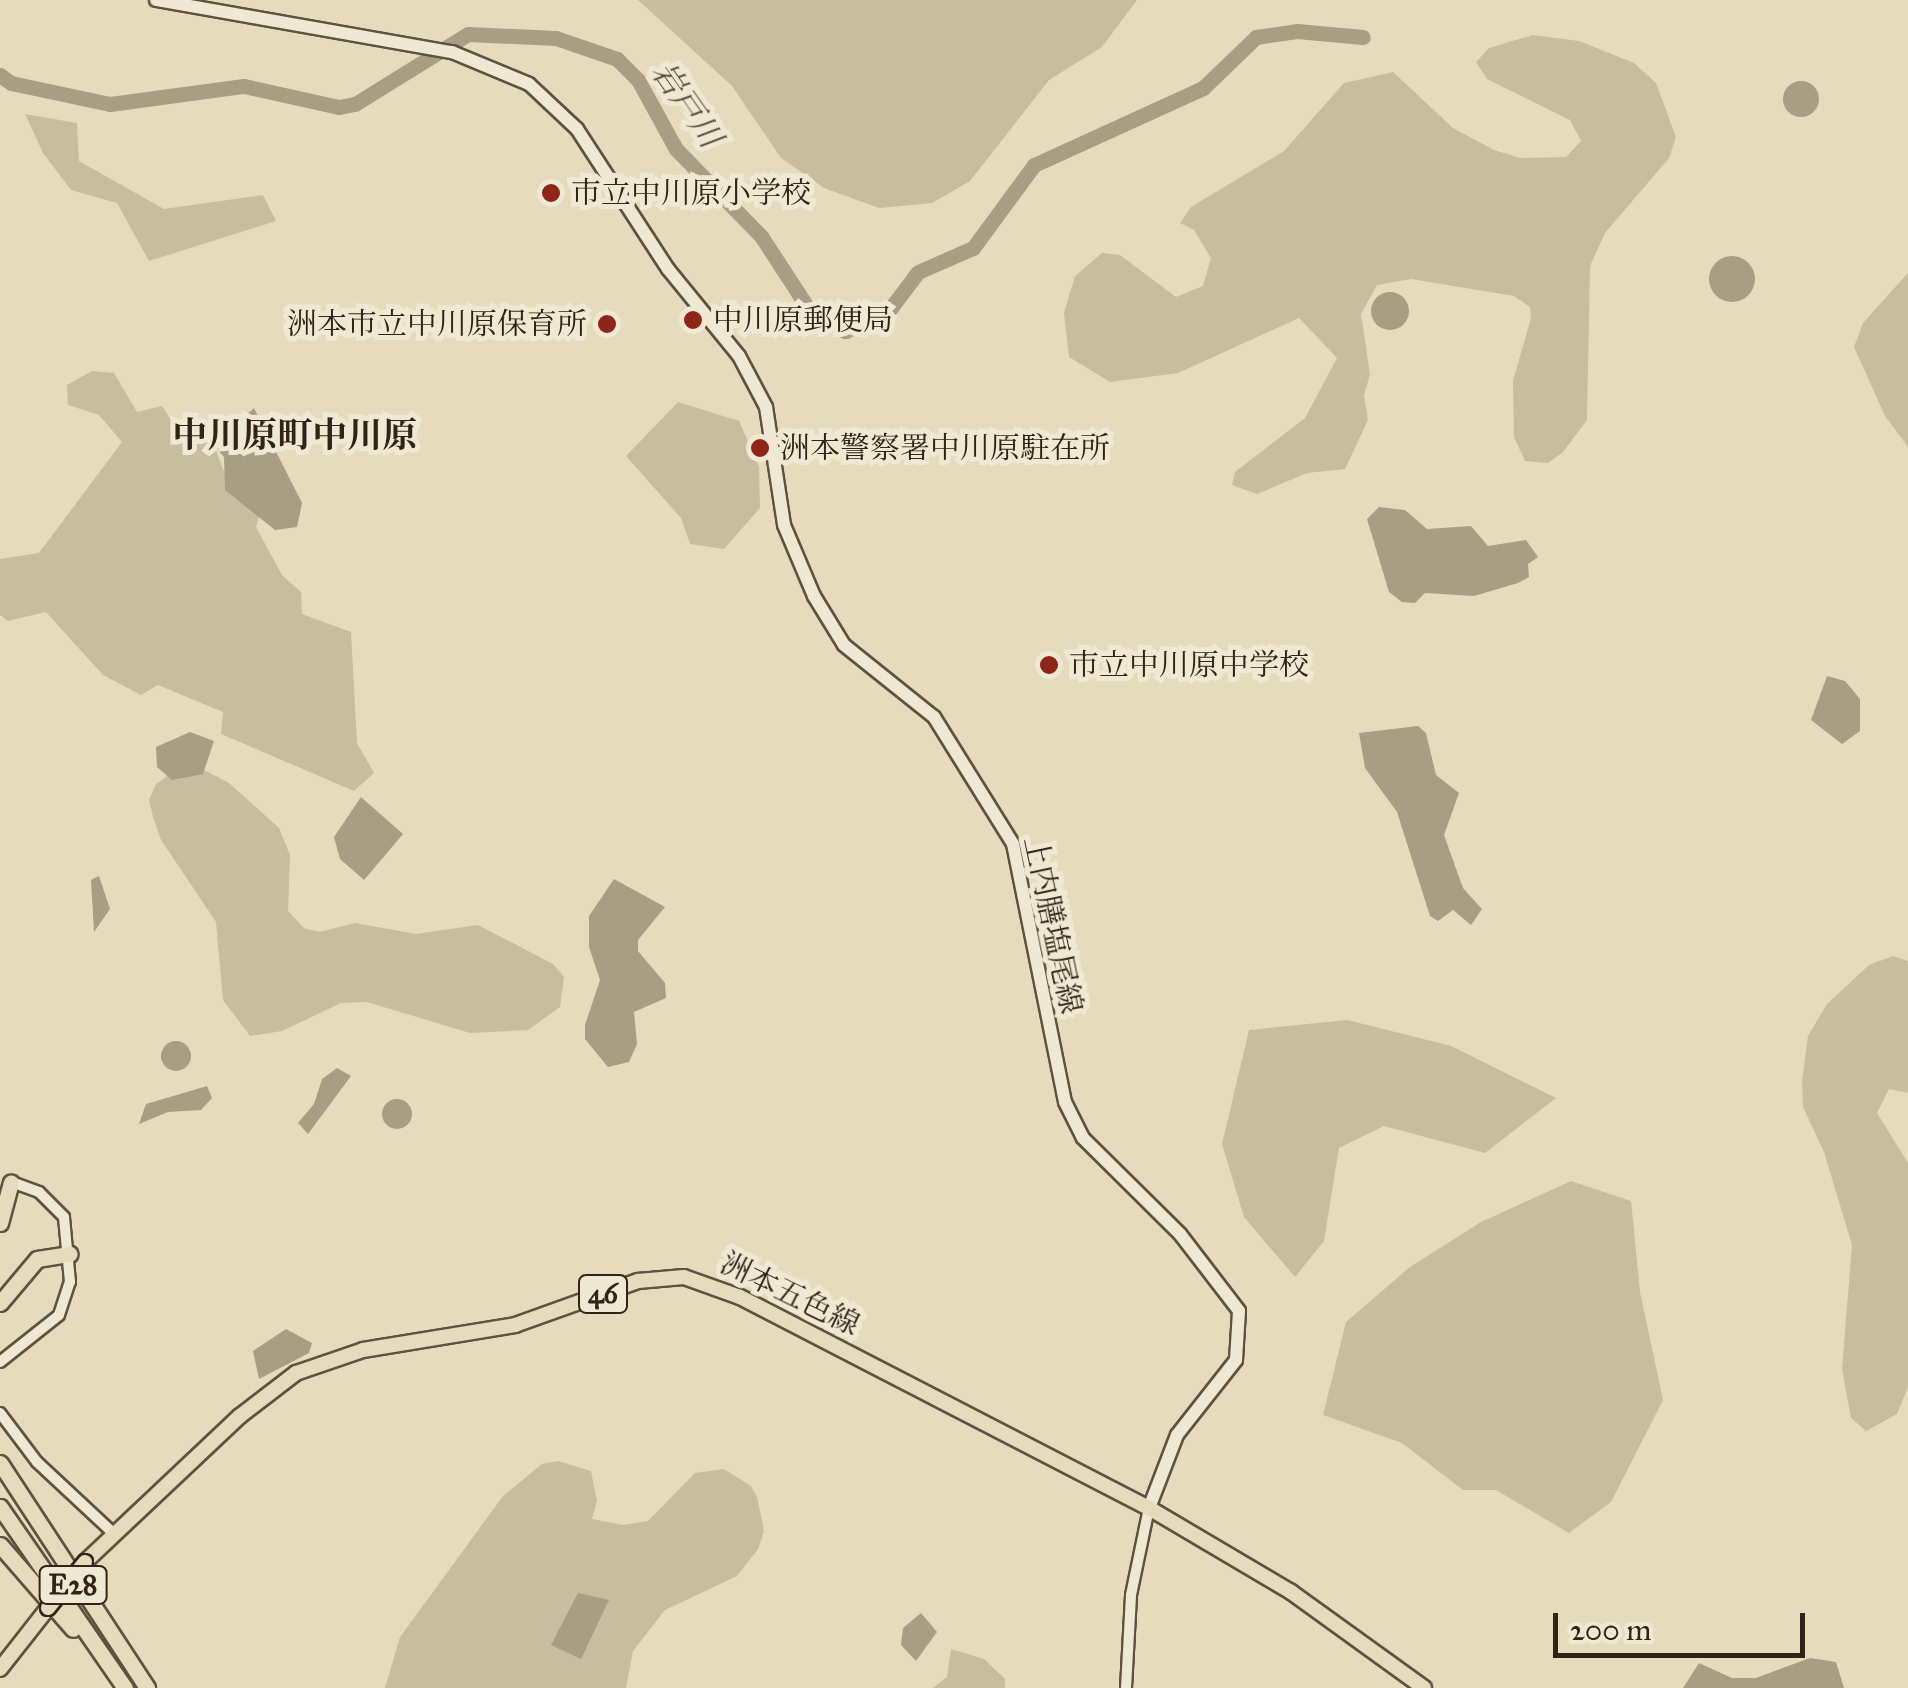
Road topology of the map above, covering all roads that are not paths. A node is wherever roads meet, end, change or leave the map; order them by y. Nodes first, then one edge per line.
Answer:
1 (156, 0) edge
2 (11, 1182) joint
3 (0, 1224) edge
4 (70, 1254) junction
5 (0, 1303) edge
6 (0, 1362) edge
7 (0, 1413) edge
8 (0, 1463) edge
9 (0, 1482) edge
10 (0, 1507) edge
11 (1148, 1508) junction
12 (112, 1532) junction
13 (0, 1545) edge
14 (0, 1670) edge
15 (121, 1688) edge
16 (146, 1688) edge
17 (1126, 1688) edge
18 (1424, 1688) edge

1 - 11 main road, 上内膳塩尾線
2 - 3 highway
2 - 4 street
4 - 5 highway
4 - 6 street
7 - 12 street
8 - 16 highway
9 - 16 highway, E28
10 - 15 highway, E28
11 - 12 main road, 洲本五色線 / 46
11 - 17 street
11 - 18 main road, 洲本五色線 / 46
12 - 14 main road, 洲本五色線 / 46, bridge
13 - 15 highway

